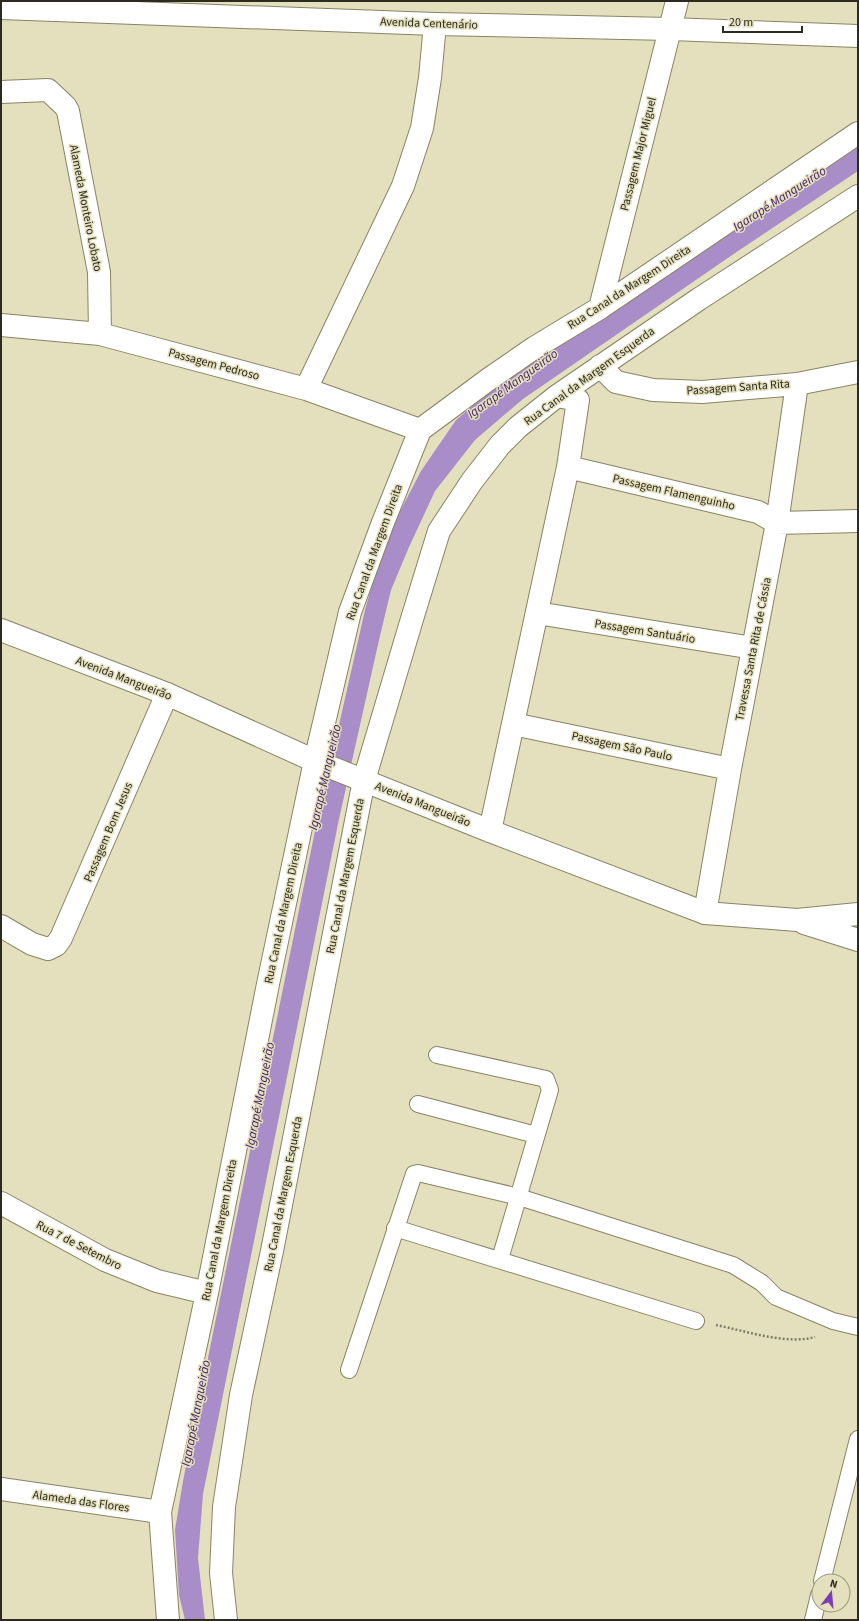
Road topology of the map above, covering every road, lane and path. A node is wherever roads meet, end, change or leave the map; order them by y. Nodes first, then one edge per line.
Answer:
1 (677, 1) edge
2 (1, 8) edge
3 (435, 24) junction
4 (670, 29) junction
5 (858, 36) edge
6 (1, 92) edge
7 (858, 133) edge
8 (858, 196) edge
9 (600, 308) junction
10 (1, 325) edge
11 (100, 334) junction
12 (600, 366) junction
13 (858, 372) edge
14 (797, 384) junction
15 (306, 389) junction
16 (557, 396) junction
17 (420, 430) junction
18 (568, 467) junction
19 (858, 521) edge
20 (777, 523) junction
21 (536, 613) junction
22 (1, 630) edge
23 (753, 648) junction
24 (167, 694) junction
25 (513, 724) junction
26 (315, 760) junction
27 (730, 769) junction
28 (364, 780) junction
29 (490, 831) junction
30 (705, 913) junction
31 (858, 914) edge
32 (797, 920) junction
33 (1, 926) edge
34 (858, 940) edge
35 (437, 1055) dead end
36 (418, 1104) dead end
37 (536, 1135) junction
38 (519, 1197) junction
39 (1, 1203) edge
40 (395, 1228) junction
41 (500, 1260) junction
42 (207, 1293) junction
43 (696, 1321) joint
44 (833, 1321) junction
45 (858, 1327) edge
46 (349, 1370) dead end
47 (858, 1439) edge
48 (1, 1489) edge
49 (160, 1512) junction
50 (824, 1573) edge
51 (168, 1620) edge
52 (226, 1620) edge

1 - 4 street, Passagem Major Miguel
2 - 3 street, Avenida Centenário
3 - 4 street, Avenida Centenário
3 - 15 street
4 - 5 street, Avenida Centenário
4 - 9 street, Passagem Major Miguel
6 - 11 street, Alameda Monteiro Lobato
7 - 9 street, Rua Canal da Margem Direita
8 - 12 street, Rua Canal da Margem Esquerda
9 - 17 street, Rua Canal da Margem Direita
10 - 11 street, Passagem Pedroso
11 - 15 street, Passagem Pedroso
12 - 14 street, Passagem Santa Rita
12 - 16 street, Rua Canal da Margem Esquerda
13 - 14 street, Passagem Santa Rita
14 - 20 street, Travessa Santa Rita de Cássia
15 - 17 street, Passagem Pedroso
16 - 18 street
16 - 28 street, Rua Canal da Margem Esquerda
17 - 26 street, Rua Canal da Margem Direita
18 - 20 street, Passagem Flamenguinho
18 - 21 street
19 - 20 street
20 - 23 street, Travessa Santa Rita de Cássia
21 - 23 street, Passagem Santuário
21 - 25 street
22 - 24 street, Avenida Mangueirão
23 - 27 street, Travessa Santa Rita de Cássia
24 - 26 street, Avenida Mangueirão
24 - 33 street, Passagem Bom Jesus
25 - 27 street, Passagem São Paulo
25 - 29 street
26 - 28 street, Avenida Mangueirão
26 - 42 street, Rua Canal da Margem Direita
27 - 30 street, Travessa Santa Rita de Cássia
28 - 29 street, Avenida Mangueirão
28 - 52 street, Rua Canal da Margem Esquerda
29 - 30 street, Avenida Mangueirão
30 - 32 street, Avenida Mangueirão
31 - 32 street, Avenida Mangueirão
32 - 34 street
35 - 37 lane
36 - 37 lane
37 - 38 lane
38 - 40 lane
38 - 41 lane
38 - 44 lane
39 - 42 street, Rua 7 de Setembro
40 - 41 lane
40 - 46 lane
41 - 43 lane
42 - 49 street, Rua Canal da Margem Direita
43 - 44 path
44 - 45 lane
47 - 50 lane
48 - 49 street, Alameda das Flores
49 - 51 street, Rua Canal da Margem Direita

